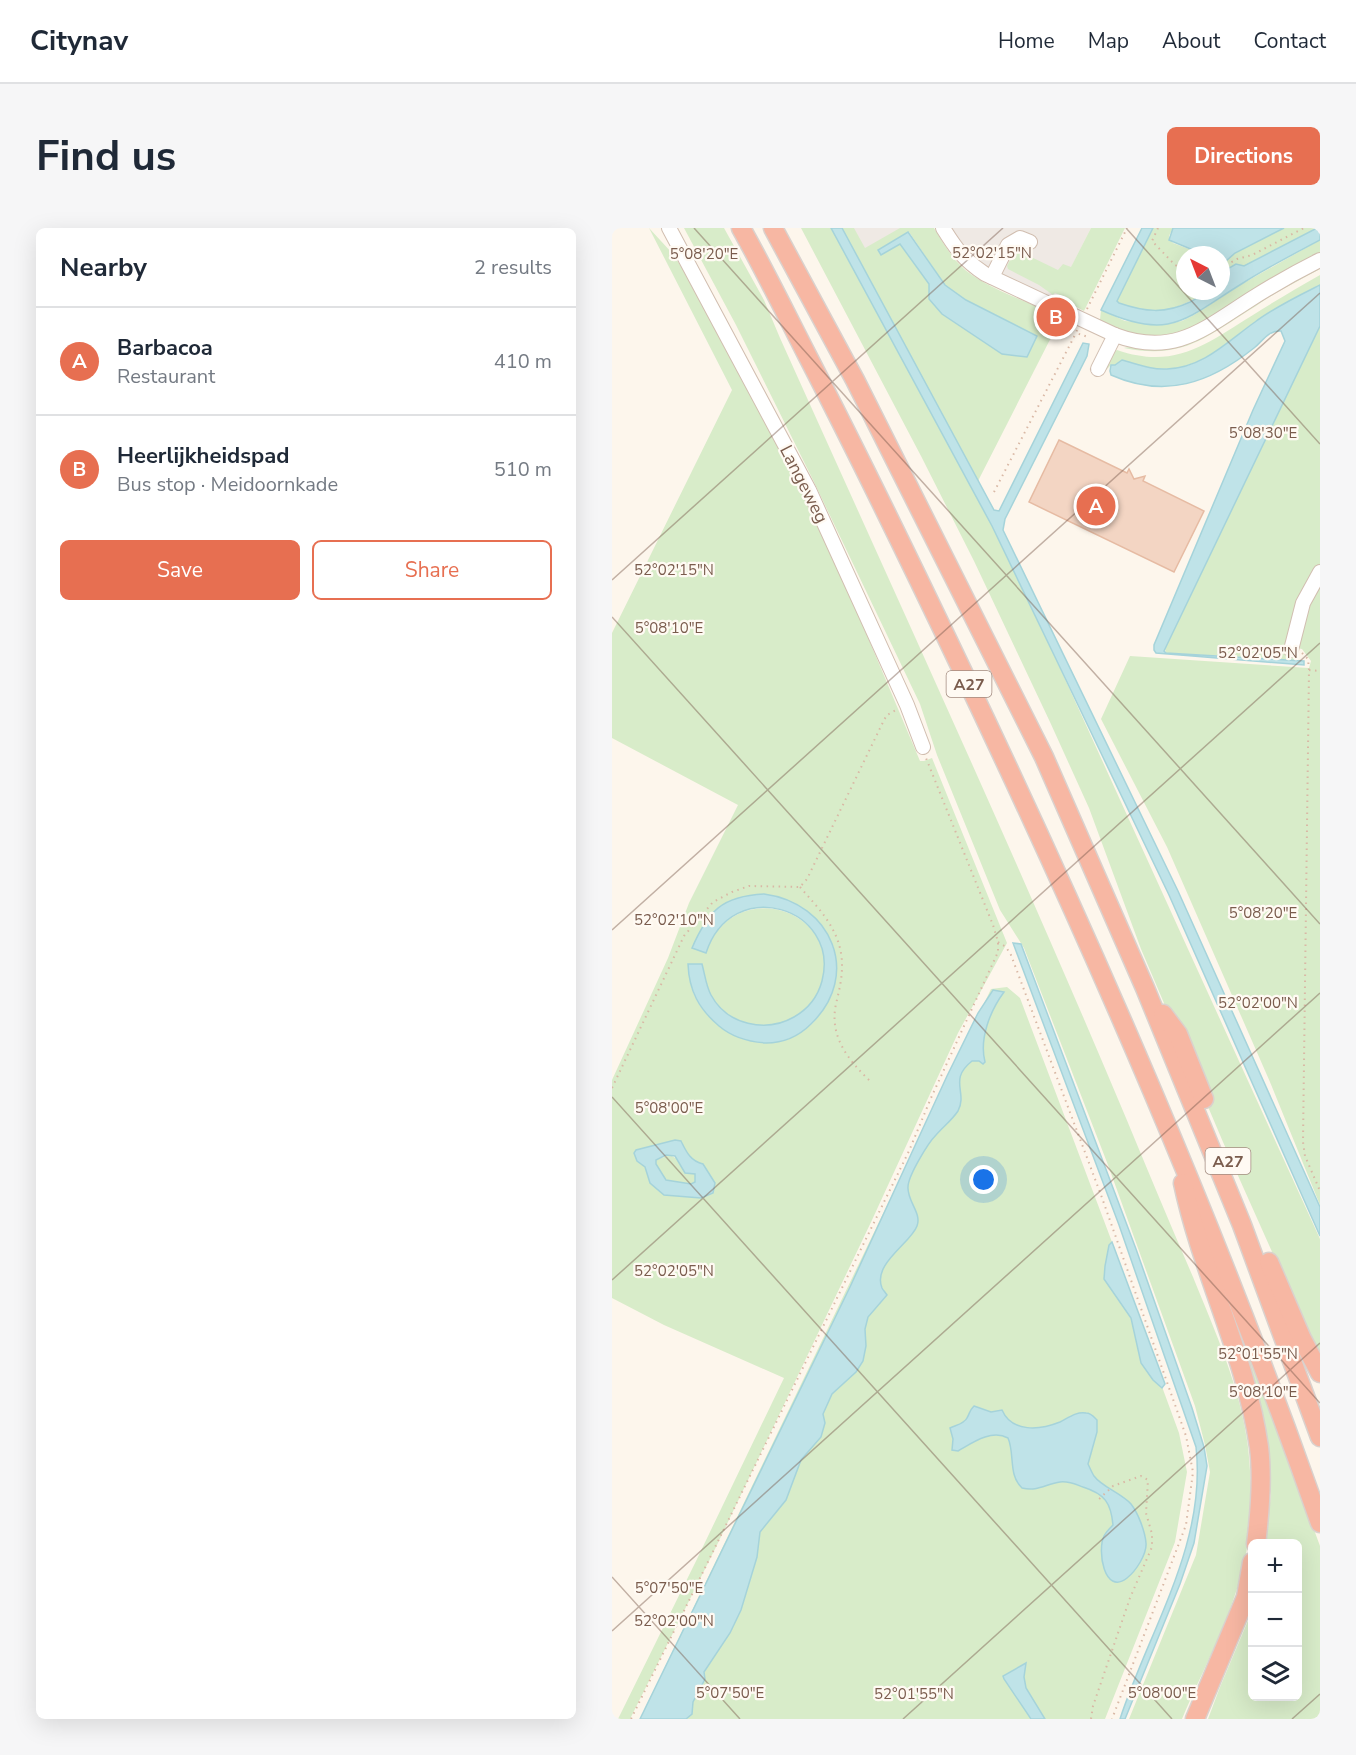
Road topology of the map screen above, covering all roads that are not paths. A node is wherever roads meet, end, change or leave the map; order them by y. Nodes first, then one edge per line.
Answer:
1 (669, 228) edge
2 (741, 228) edge
3 (773, 228) edge
4 (943, 228) edge
5 (1030, 242) dead end
6 (1320, 260) edge
7 (992, 277) junction
8 (1115, 335) junction
9 (1098, 369) dead end
10 (1320, 572) edge
11 (1291, 650) road end
12 (923, 747) road end
13 (1145, 988) junction
14 (1176, 1149) junction
15 (1320, 1373) edge
16 (1320, 1437) edge
17 (1320, 1523) edge
18 (1256, 1539) edge
19 (1248, 1585) edge
20 (1195, 1719) edge

1 - 12 street, Langeweg
2 - 14 highway, A27
3 - 13 highway, A27
4 - 7 street
5 - 7 street
6 - 8 street
7 - 8 street
8 - 9 street
10 - 11 street
13 - 15 highway, A27
13 - 16 highway, A27
14 - 17 highway, A27
14 - 18 highway, A27
19 - 20 highway

